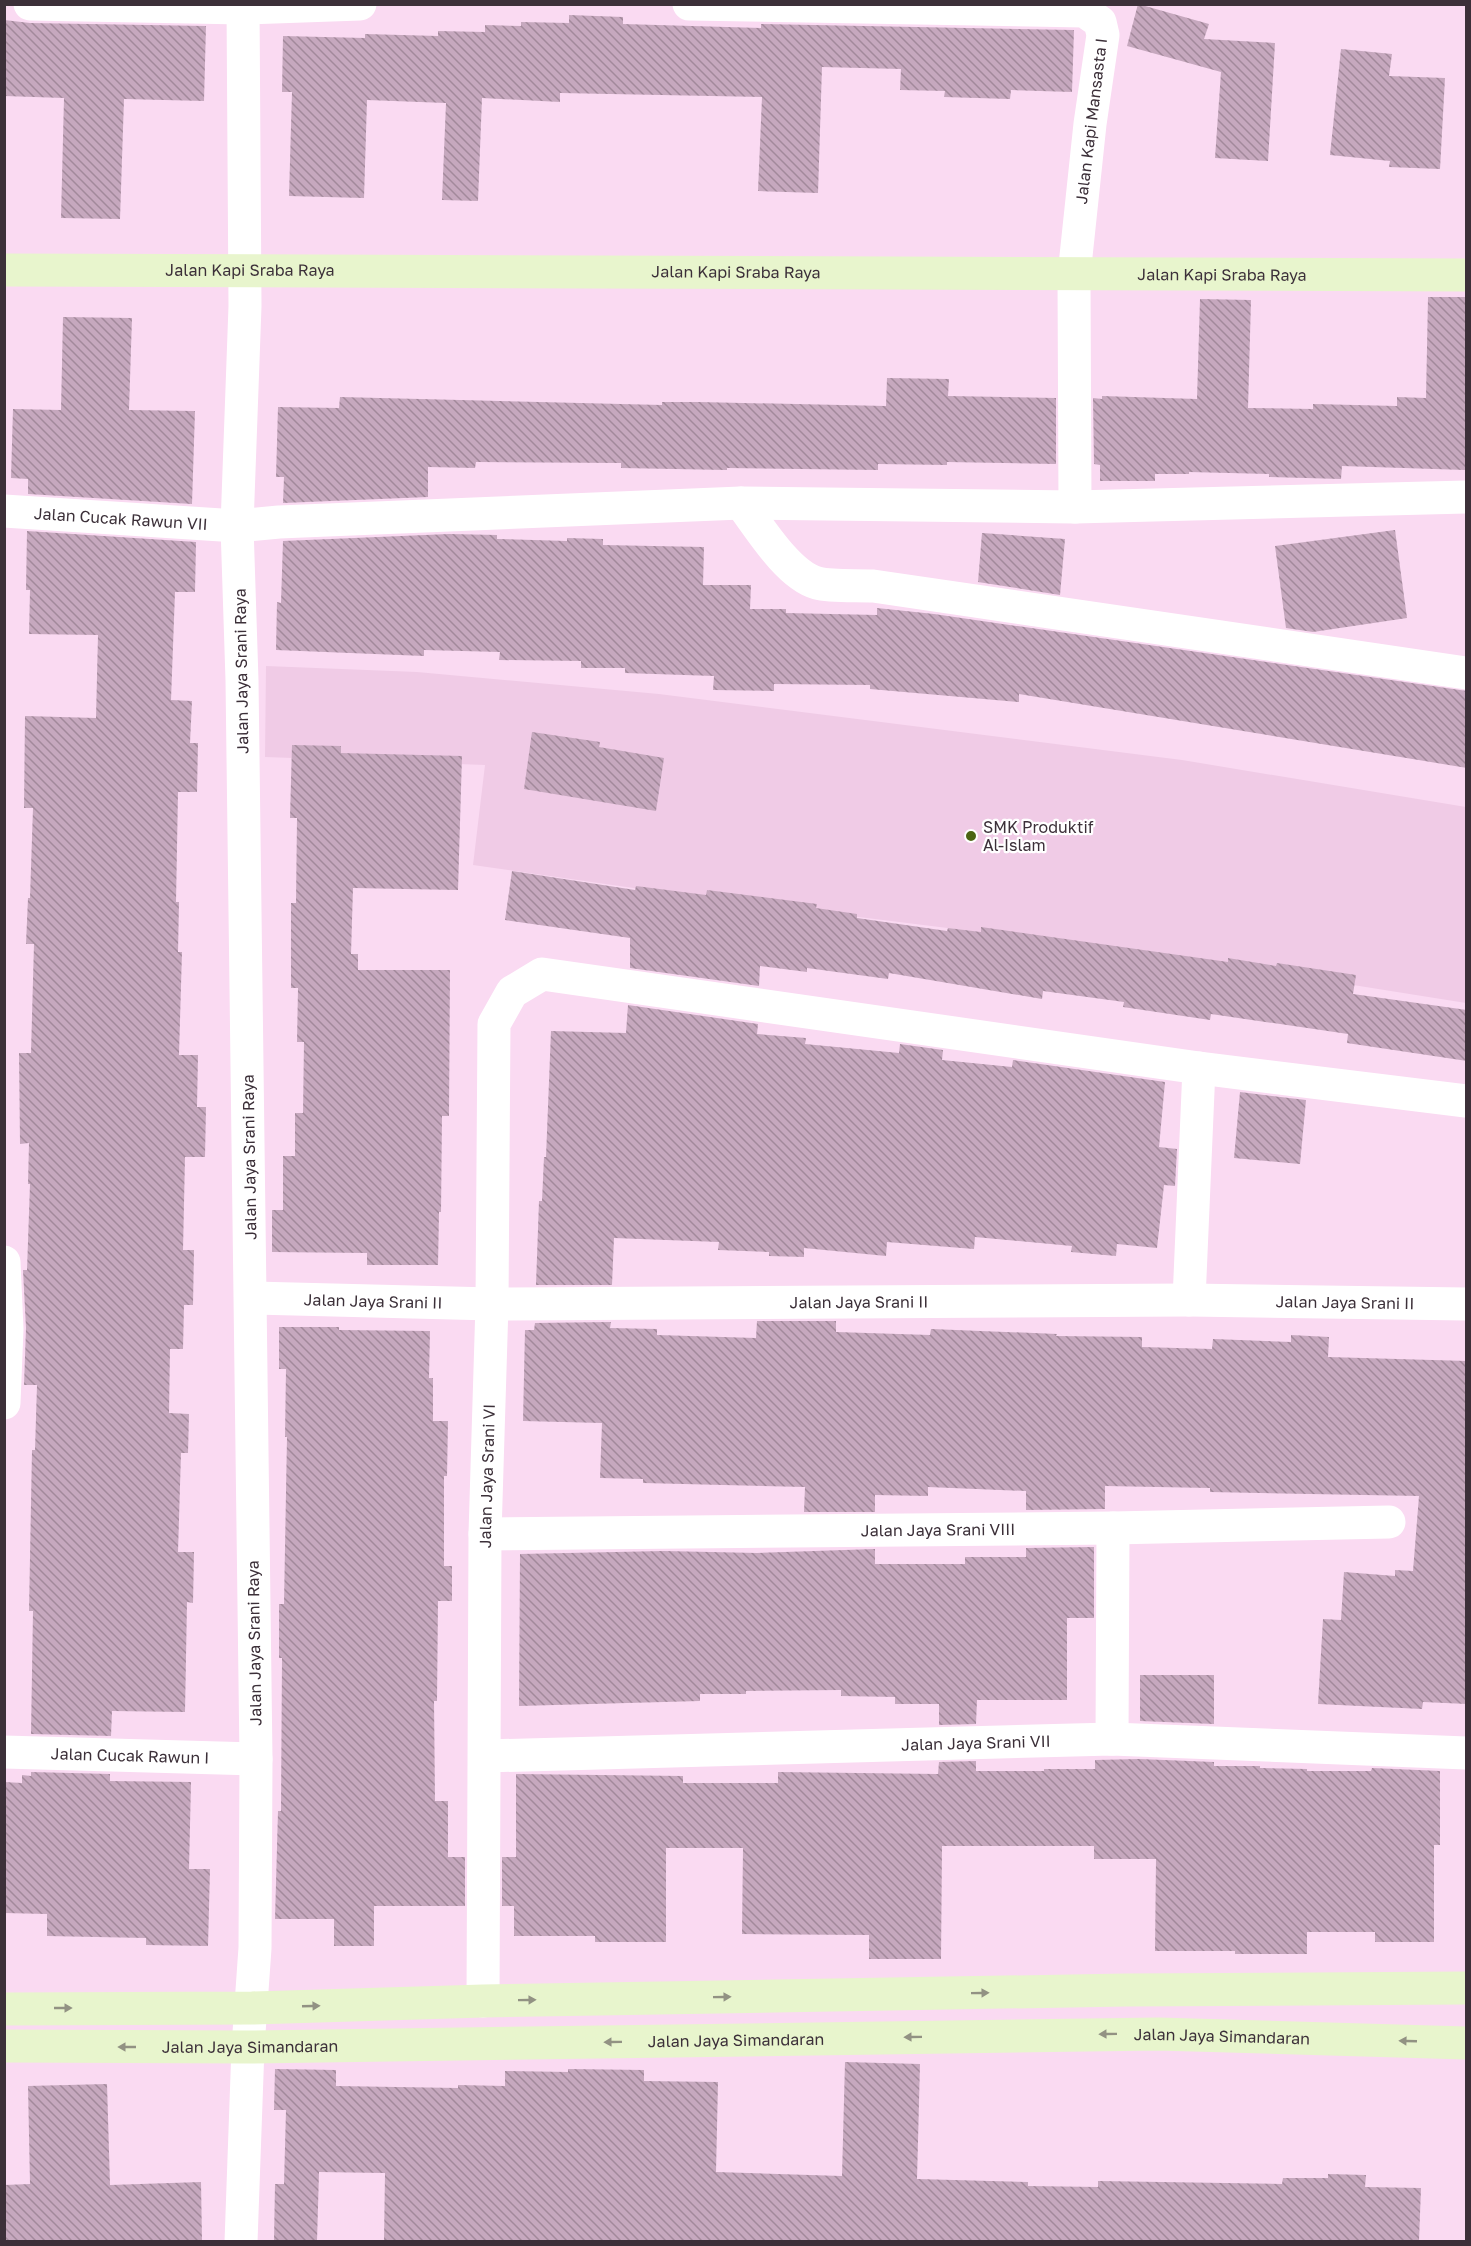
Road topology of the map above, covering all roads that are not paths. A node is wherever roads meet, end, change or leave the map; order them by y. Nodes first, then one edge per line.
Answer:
1 (30, 4) edge
2 (360, 4) edge
3 (689, 4) edge
4 (36, 5) edge
5 (243, 6) edge
6 (245, 269) junction
7 (4, 270) edge
8 (1467, 274) edge
9 (1074, 275) junction
10 (1467, 497) edge
11 (741, 504) junction
12 (1075, 507) junction
13 (4, 511) edge
14 (237, 526) junction
15 (1467, 673) edge
16 (1199, 1068) junction
17 (1467, 1101) edge
18 (4, 1262) edge
19 (251, 1298) junction
20 (1189, 1300) junction
21 (492, 1304) junction
22 (1467, 1304) edge
23 (6, 1329) edge
24 (4, 1403) edge
25 (1389, 1522) dead end
26 (1113, 1528) junction
27 (485, 1534) junction
28 (1112, 1739) junction
29 (4, 1752) edge
30 (1467, 1753) edge
31 (486, 1756) junction
32 (256, 1759) junction
33 (1467, 1988) edge
34 (483, 2001) junction
35 (252, 2008) junction
36 (4, 2009) edge
37 (1467, 2043) edge
38 (4, 2046) edge
39 (248, 2048) junction
40 (241, 2241) edge

1 - 4 street
2 - 5 street
3 - 9 street, Jalan Kapi Mansasta I
4 - 5 street
5 - 6 street, Jalan Jaya Srani Raya
6 - 7 street, Jalan Kapi Sraba Raya
6 - 9 street, Jalan Kapi Sraba Raya
6 - 14 street, Jalan Jaya Srani Raya
8 - 9 street, Jalan Kapi Sraba Raya
9 - 12 street
10 - 12 street, Jalan Cucak Rawun VII
11 - 12 street, Jalan Cucak Rawun VII
11 - 14 street, Jalan Cucak Rawun VII
11 - 15 street
13 - 14 street, Jalan Cucak Rawun VII
14 - 19 street, Jalan Jaya Srani Raya
16 - 17 street
16 - 20 street
16 - 21 street, Jalan Jaya Srani VI
18 - 23 street
19 - 21 street, Jalan Jaya Srani II
19 - 32 street, Jalan Jaya Srani Raya
20 - 21 street, Jalan Jaya Srani II
20 - 22 street, Jalan Jaya Srani II
21 - 27 street, Jalan Jaya Srani VI
23 - 24 street
25 - 26 street, Jalan Jaya Srani VIII
26 - 27 street, Jalan Jaya Srani VIII
26 - 28 street
27 - 31 street, Jalan Jaya Srani VI
28 - 30 street, Jalan Jaya Srani VII
28 - 31 street, Jalan Jaya Srani VII
29 - 32 street, Jalan Cucak Rawun I
31 - 34 street, Jalan Jaya Srani VI
32 - 35 street, Jalan Jaya Srani Raya
34 -> 33 street
35 -> 34 street
36 -> 35 street
35 - 39 street, Jalan Jaya Srani Raya
37 -> 39 street, Jalan Jaya Simandaran
39 -> 38 street, Jalan Jaya Simandaran
39 - 40 street, Jalan Jaya Srani Raya

